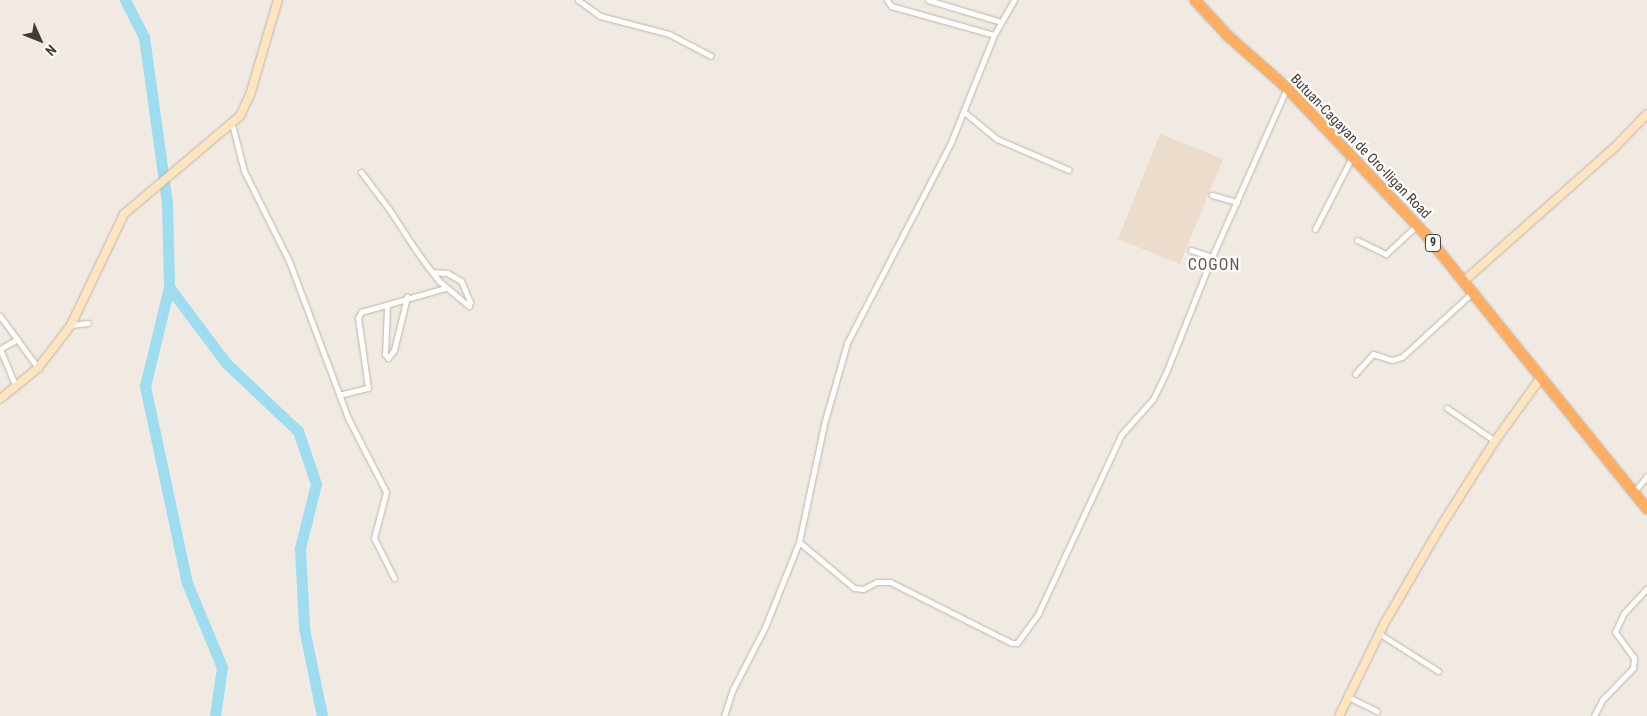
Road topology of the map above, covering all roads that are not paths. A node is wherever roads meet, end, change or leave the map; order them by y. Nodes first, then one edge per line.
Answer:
1 (278, 0) edge
2 (578, 0) edge
3 (887, 0) edge
4 (928, 0) edge
5 (1013, 0) edge
6 (1195, 0) edge
7 (1001, 22) junction
8 (994, 35) junction
9 (711, 56) dead end
10 (1287, 88) junction
11 (964, 112) junction
12 (1647, 114) edge
13 (232, 124) junction
14 (1352, 156) junction
15 (1069, 170) dead end
16 (361, 172) dead end
17 (1212, 195) dead end
18 (1237, 202) junction
19 (1417, 224) junction
20 (1315, 229) dead end
21 (1357, 240) dead end
22 (1191, 250) dead end
23 (1212, 257) junction
24 (432, 272) junction
25 (1464, 280) junction
26 (445, 288) junction
27 (1474, 292) junction
28 (407, 297) junction
29 (387, 307) junction
30 (0, 316) edge
31 (88, 323) dead end
32 (71, 325) junction
33 (17, 339) junction
34 (0, 349) edge
35 (38, 368) junction
36 (1355, 374) dead end
37 (1542, 376) junction
38 (16, 388) junction
39 (339, 395) junction
40 (0, 399) edge
41 (1447, 408) dead end
42 (1495, 441) junction
43 (1647, 476) edge
44 (1634, 493) junction
45 (1647, 509) edge
46 (799, 542) junction
47 (394, 578) dead end
48 (1647, 588) edge
49 (1380, 634) junction
50 (1438, 671) dead end
51 (1348, 697) junction
52 (1377, 711) dead end
53 (724, 716) edge
54 (1339, 716) edge
55 (1594, 716) edge

1 - 13 street
2 - 9 street
3 - 8 street
4 - 7 street
5 - 7 street
6 - 10 highway, Butuan-Cagayan de Oro-Iligan Road / 9
7 - 8 street
8 - 11 street
10 - 14 highway, Butuan-Cagayan de Oro-Iligan Road / 9
10 - 18 street
11 - 15 street
11 - 46 street
12 - 25 street
13 - 32 street
13 - 39 street
14 - 19 highway, Butuan-Cagayan de Oro-Iligan Road / 9
14 - 20 street
16 - 24 street
17 - 18 street
18 - 23 street
19 - 21 street
19 - 25 highway, Butuan-Cagayan de Oro-Iligan Road / 9
22 - 23 street
23 - 46 street
24 - 26 street
24 - 26 street
25 - 27 highway, Butuan-Cagayan de Oro-Iligan Road / 9
26 - 28 street
27 - 36 street
27 - 37 highway, Butuan-Cagayan de Oro-Iligan Road / 9
28 - 29 street
28 - 29 street
29 - 39 street
30 - 33 street
31 - 32 street
32 - 35 street
33 - 34 street
33 - 35 street
34 - 38 street
35 - 38 street
37 - 42 street
37 - 44 highway, Butuan-Cagayan de Oro-Iligan Road / 9
38 - 40 street
39 - 47 street
41 - 42 street
42 - 49 street
43 - 44 street
44 - 45 highway, Butuan-Cagayan de Oro-Iligan Road / 9
46 - 53 street
48 - 55 street
49 - 50 street
49 - 51 street
51 - 52 street
51 - 54 street

